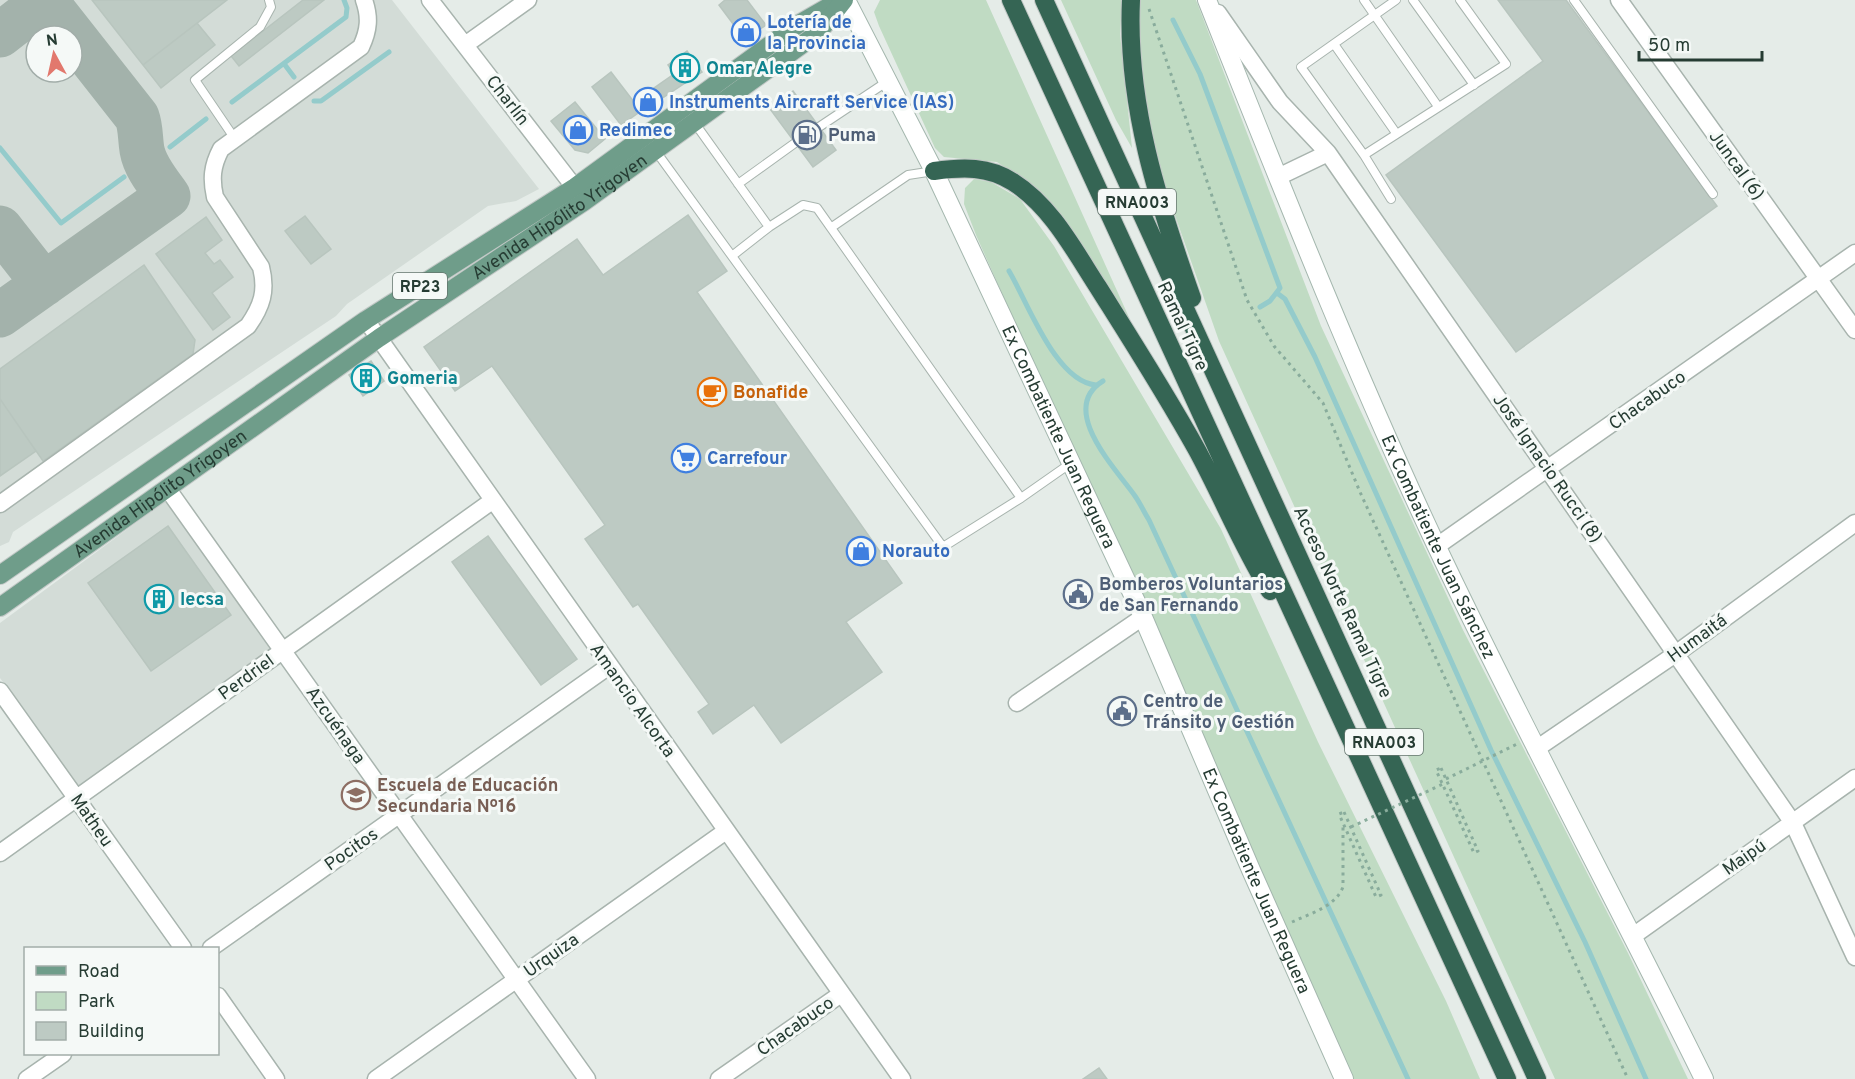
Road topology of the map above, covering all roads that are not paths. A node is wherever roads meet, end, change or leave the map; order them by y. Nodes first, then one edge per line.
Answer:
1 (268, 0) edge
2 (364, 0) edge
3 (430, 0) edge
4 (528, 0) edge
5 (844, 0) edge
6 (1011, 0) edge
7 (1044, 0) edge
8 (1131, 0) edge
9 (1208, 0) edge
10 (1364, 0) edge
11 (1396, 0) edge
12 (1413, 0) edge
13 (1460, 0) edge
14 (1574, 0) edge
15 (1619, 0) edge
16 (1375, 15) junction
17 (1334, 44) junction
18 (465, 45) junction
19 (888, 81) junction
20 (1474, 85) junction
21 (1437, 105) junction
22 (694, 122) junction
23 (819, 127) dead end
24 (1396, 133) junction
25 (236, 138) junction
26 (795, 143) dead end
27 (655, 150) junction
28 (1328, 153) junction
29 (1364, 155) junction
30 (934, 171) junction
31 (1278, 177) junction
32 (738, 184) junction
33 (580, 194) junction
34 (1713, 194) dead end
35 (1391, 199) dead end
36 (769, 227) junction
37 (832, 227) junction
38 (1855, 253) edge
39 (732, 256) junction
40 (1818, 279) junction
41 (366, 320) junction
42 (1855, 330) edge
43 (379, 338) junction
44 (1229, 405) junction
45 (1071, 463) junction
46 (1549, 469) junction
47 (167, 488) junction
48 (1021, 498) junction
49 (492, 501) junction
50 (0, 504) edge
51 (1855, 523) edge
52 (1437, 546) junction
53 (5, 571) edge
54 (26, 589) junction
55 (0, 607) edge
56 (1143, 617) junction
57 (283, 651) junction
58 (1677, 653) junction
59 (609, 666) junction
60 (1317, 669) junction
61 (0, 691) edge
62 (1017, 703) dead end
63 (1536, 749) junction
64 (1855, 778) edge
65 (76, 798) junction
66 (399, 814) junction
67 (1793, 823) junction
68 (726, 831) junction
69 (0, 853) edge
70 (1633, 936) junction
71 (182, 947) edge
72 (212, 947) edge
73 (1855, 957) edge
74 (516, 980) junction
75 (842, 994) junction
76 (219, 997) edge
77 (60, 1055) edge
78 (27, 1079) edge
79 (276, 1079) edge
80 (376, 1079) edge
81 (587, 1079) edge
82 (719, 1079) edge
83 (902, 1079) edge
84 (1344, 1079) edge
85 (1507, 1079) edge
86 (1538, 1079) edge
87 (1704, 1079) edge

1 - 25 lane
2 - 25 street
3 - 18 street, Charlín
4 - 18 street
5 - 19 street, Ex Combatiente Juan Reguera
5 - 22 main road, Avenida Hipólito Yrigoyen / RP23
5 - 33 main road, Avenida Hipólito Yrigoyen / RP23
6 - 60 highway, Ramal Tigre / RNA003
7 - 44 highway, Ramal Tigre / RNA003
8 - 44 highway
9 - 28 street, José Ignacio Rucci (8)
9 - 31 street, Ex Combatiente Juan Sánchez
10 - 16 lane
11 - 16 lane
12 - 20 lane
13 - 20 lane
14 - 34 lane
15 - 40 street, Juncal (6)
16 - 17 lane
16 - 21 lane
17 - 24 lane
17 - 29 lane
18 - 33 street, Charlín
19 - 23 lane
19 - 30 street, Ex Combatiente Juan Reguera
20 - 21 lane
21 - 24 lane
22 - 27 main road, Avenida Hipólito Yrigoyen / RP23
22 - 32 lane
24 - 29 lane
25 - 50 street
26 - 32 lane
27 - 33 main road, Avenida Hipólito Yrigoyen / RP23
27 - 39 lane
28 - 31 street
28 - 46 street, José Ignacio Rucci (8)
29 - 35 lane
30 - 37 lane
30 - 45 street, Ex Combatiente Juan Reguera
30 - 60 highway
31 - 52 street, Ex Combatiente Juan Sánchez
32 - 36 lane
33 - 41 main road, Avenida Hipólito Yrigoyen / RP23
33 - 43 main road, Avenida Hipólito Yrigoyen / RP23
36 - 37 lane
36 - 39 lane
37 - 48 lane
38 - 40 street, Chacabuco
39 - 48 lane
40 - 42 street, Juncal (6)
40 - 46 street, Chacabuco
41 - 43 street, Amancio Alcorta
41 - 53 main road, Avenida Hipólito Yrigoyen / RP23
43 - 47 main road, Avenida Hipólito Yrigoyen / RP23
43 - 49 street, Amancio Alcorta
44 - 86 highway, Acceso Norte Ramal Tigre / RNA003
45 - 48 lane
45 - 56 street, Ex Combatiente Juan Reguera
46 - 52 street, Chacabuco
46 - 58 street, José Ignacio Rucci (8)
47 - 54 main road, Avenida Hipólito Yrigoyen / RP23
47 - 57 street, Azcuénaga
49 - 57 street, Perdriel
49 - 59 street, Amancio Alcorta
51 - 58 street, Humaitá
52 - 63 street, Ex Combatiente Juan Sánchez
53 - 54 main road
54 - 55 main road, Avenida Hipólito Yrigoyen / RP23
56 - 62 street
56 - 84 street, Ex Combatiente Juan Reguera
57 - 65 street, Perdriel
57 - 66 street, Azcuénaga
58 - 63 street, Humaitá
58 - 67 street, José Ignacio Rucci (8)
59 - 66 street, Pocitos
59 - 68 street, Amancio Alcorta
60 - 85 highway, RNA003
61 - 65 street, Matheu
63 - 70 street, Ex Combatiente Juan Sánchez
64 - 67 street, Maipú
65 - 69 street, Perdriel
65 - 71 street, Matheu
66 - 72 street, Pocitos
66 - 74 street, Azcuénaga
67 - 70 street, Maipú
67 - 73 street, José Ignacio Rucci (8)
68 - 74 street, Urquiza
68 - 75 street, Amancio Alcorta
70 - 87 street, Ex Combatiente Juan Sánchez
74 - 80 street, Urquiza
74 - 81 street, Azcuénaga
75 - 82 street, Chacabuco
75 - 83 street, Amancio Alcorta
76 - 79 street
77 - 78 street

